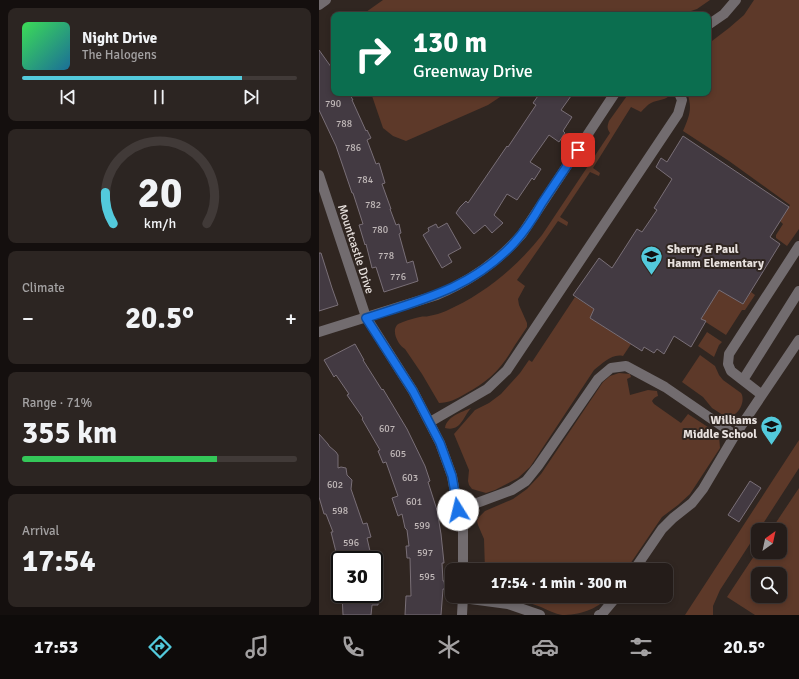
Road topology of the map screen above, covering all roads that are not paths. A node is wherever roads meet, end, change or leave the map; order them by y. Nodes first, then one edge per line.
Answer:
1 (326, 0) edge
2 (736, 0) edge
3 (319, 5) edge
4 (711, 23) edge
5 (613, 96) edge
6 (680, 96) edge
7 (319, 175) edge
8 (799, 246) edge
9 (799, 291) edge
10 (366, 318) junction
11 (319, 332) edge
12 (799, 340) edge
13 (743, 380) junction
14 (762, 395) junction
15 (429, 422) junction
16 (735, 435) junction
17 (458, 510) junction
18 (463, 563) edge
19 (639, 563) edge
20 (463, 603) edge
21 (502, 603) edge
22 (611, 603) edge
23 (463, 615) edge
24 (540, 615) edge
25 (599, 615) edge

1 - 3 street
2 - 4 street
5 - 10 street
6 - 15 street
7 - 10 street, Mountcastle Drive
8 - 13 street
9 - 13 street
10 - 11 street
10 - 15 street, Mountcastle Drive
12 - 14 street
13 - 14 street
14 - 16 street
15 - 17 street, Mountcastle Drive
16 - 17 street
16 - 19 street
17 - 18 street, Mountcastle Drive
20 - 23 street
21 - 24 street
22 - 25 street

